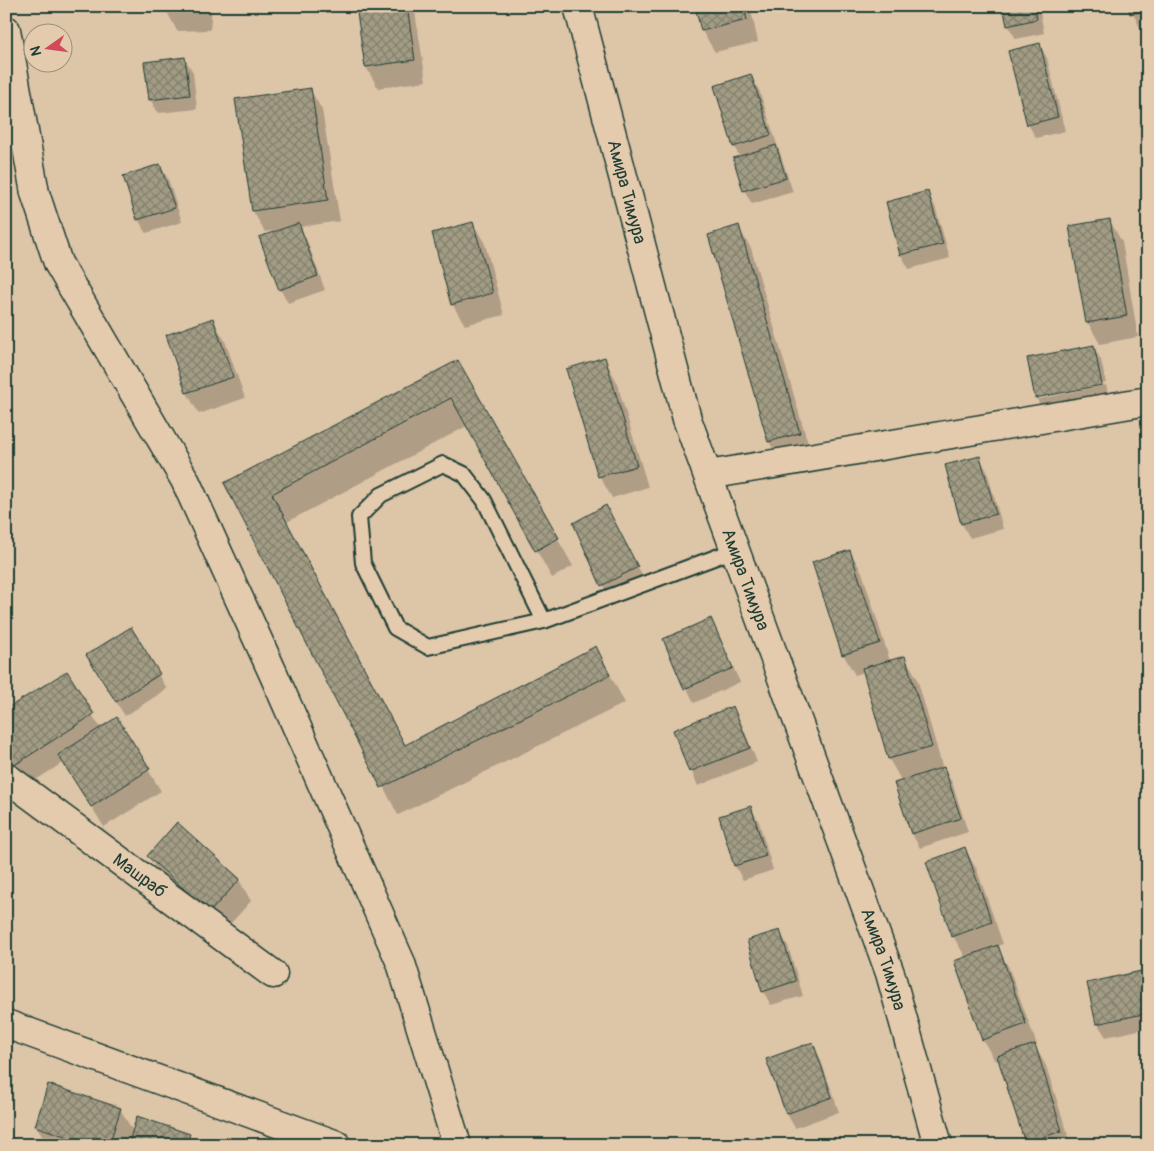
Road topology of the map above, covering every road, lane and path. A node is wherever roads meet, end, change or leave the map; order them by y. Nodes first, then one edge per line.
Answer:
1 (578, 6) edge
2 (6, 30) edge
3 (1148, 401) edge
4 (708, 475) junction
5 (735, 550) junction
6 (544, 620) junction
7 (6, 777) edge
8 (273, 974) dead end
9 (6, 1024) edge
10 (337, 1145) edge
11 (457, 1145) edge
12 (938, 1145) edge

1 - 4 street, Амира Тимура
2 - 11 street
3 - 4 street
4 - 5 street, Амира Тимура
5 - 6 lane
5 - 12 street, Амира Тимура
6 - 6 lane
7 - 8 street, Машраб
9 - 10 street

